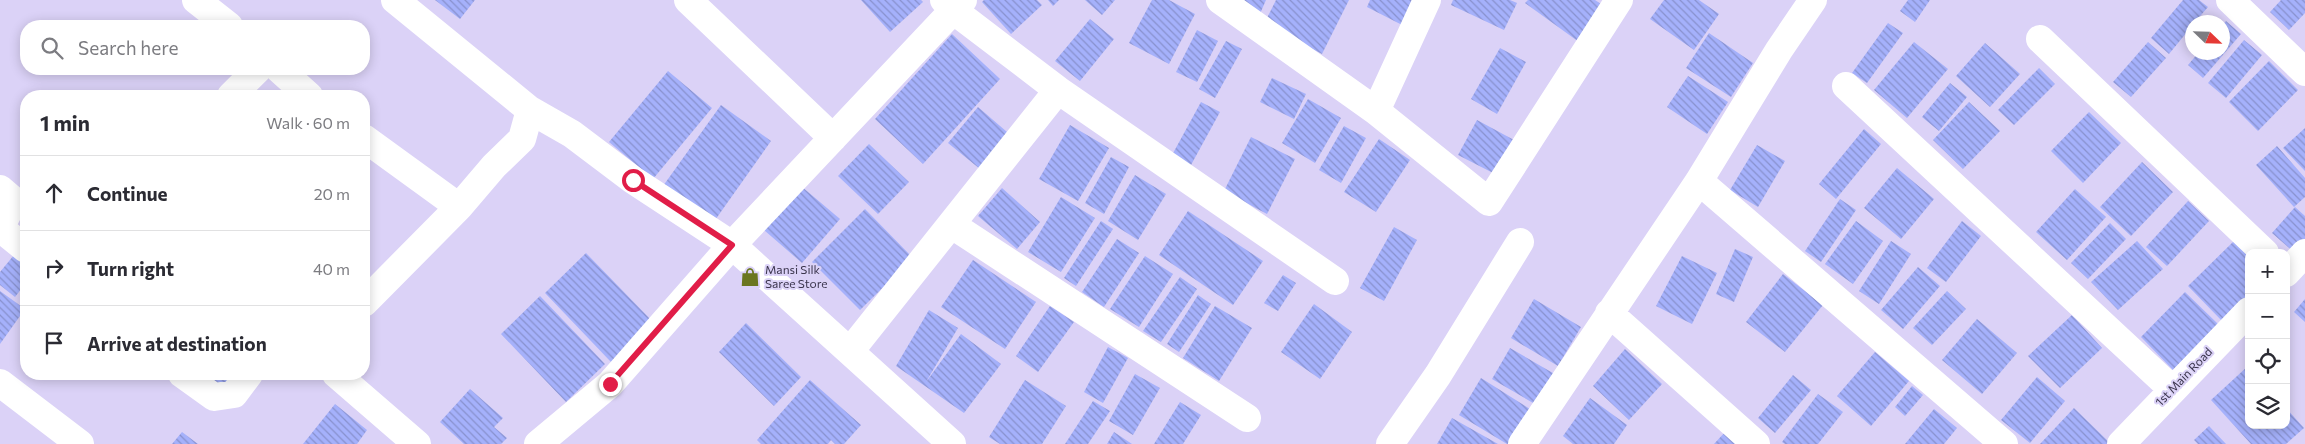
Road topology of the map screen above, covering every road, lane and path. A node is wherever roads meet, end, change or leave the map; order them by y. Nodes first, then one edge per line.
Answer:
1 (196, 0) edge
2 (395, 0) edge
3 (688, 0) edge
4 (1220, 0) edge
5 (1428, 0) edge
6 (1619, 0) edge
7 (1813, 0) edge
8 (2230, 0) edge
9 (953, 3) edge
10 (221, 20) edge
11 (2040, 39) dead end
12 (2305, 72) edge
13 (252, 75) edge
14 (285, 75) edge
15 (1846, 86) dead end
16 (237, 90) edge
17 (302, 90) edge
18 (1058, 90) junction
19 (530, 110) junction
20 (1376, 111) junction
21 (833, 138) junction
22 (370, 142) edge
23 (1699, 181) junction
24 (13, 194) edge
25 (459, 207) junction
26 (952, 225) junction
27 (1520, 242) dead end
28 (20, 244) edge
29 (732, 245) junction
30 (2261, 249) edge
31 (2305, 253) edge
32 (2290, 269) edge
33 (1335, 281) dead end
34 (370, 297) edge
35 (1609, 313) junction
36 (2245, 315) edge
37 (851, 350) junction
38 (190, 380) edge
39 (244, 380) edge
40 (343, 380) edge
41 (0, 383) edge
42 (2172, 389) junction
43 (1247, 418) dead end
44 (80, 444) edge
45 (417, 444) edge
46 (538, 444) edge
47 (952, 444) edge
48 (1390, 444) edge
49 (1522, 444) edge
50 (1756, 444) edge
51 (2004, 444) edge
52 (2121, 444) edge

1 - 10 street
2 - 19 street
3 - 21 street
4 - 20 street
5 - 20 street
6 - 20 street
7 - 23 street
8 - 12 street
9 - 18 street
9 - 21 street
11 - 30 street
13 - 16 street
14 - 17 street
15 - 42 street
18 - 26 street
18 - 33 street
19 - 25 street
19 - 29 street
21 - 29 street
22 - 25 street
23 - 35 street
23 - 51 street
24 - 28 street
25 - 34 street
26 - 37 street
26 - 43 street
27 - 48 street
29 - 37 street
29 - 46 street
31 - 32 street
35 - 49 street
35 - 50 street
36 - 42 street, 1st Main Road
37 - 47 street
38 - 39 street
40 - 45 street
41 - 44 street
42 - 52 street, 1st Main Road

